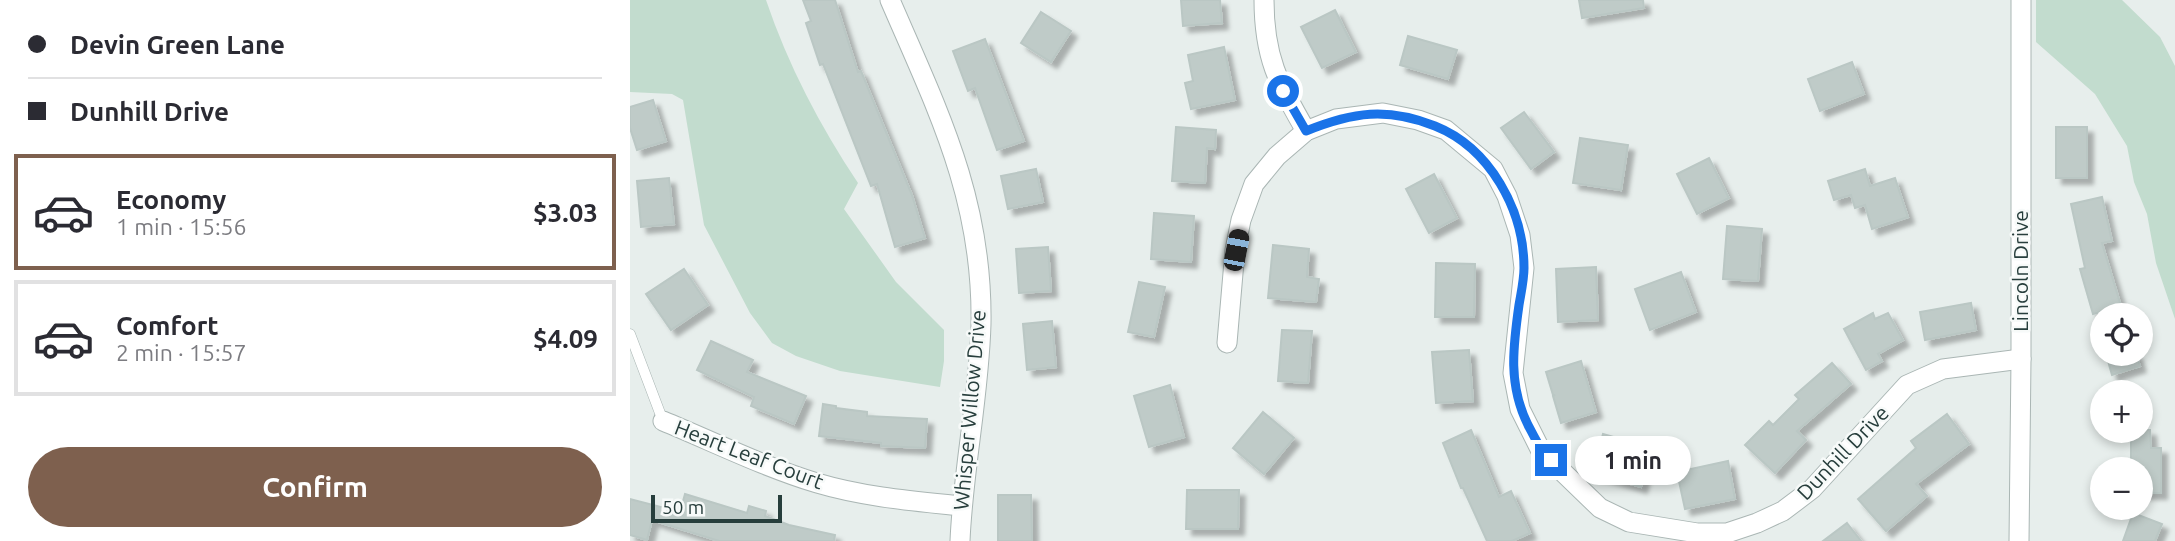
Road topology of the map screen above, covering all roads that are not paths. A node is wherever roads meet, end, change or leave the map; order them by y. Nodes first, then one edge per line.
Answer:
1 (890, 0) edge
2 (1264, 0) edge
3 (2021, 0) edge
4 (1306, 131) junction
5 (630, 334) edge
6 (1227, 343) dead end
7 (2021, 359) junction
8 (663, 421) joint
9 (961, 506) junction
10 (960, 541) edge
11 (2019, 541) edge

1 - 9 street, Whisper Willow Drive
2 - 4 street
3 - 7 street, Lincoln Drive
4 - 6 street, Dunhill Drive
4 - 7 street, Dunhill Drive
5 - 8 lane
7 - 11 street, Lincoln Drive
8 - 9 street, Heart Leaf Court
9 - 10 street, Whisper Willow Drive

